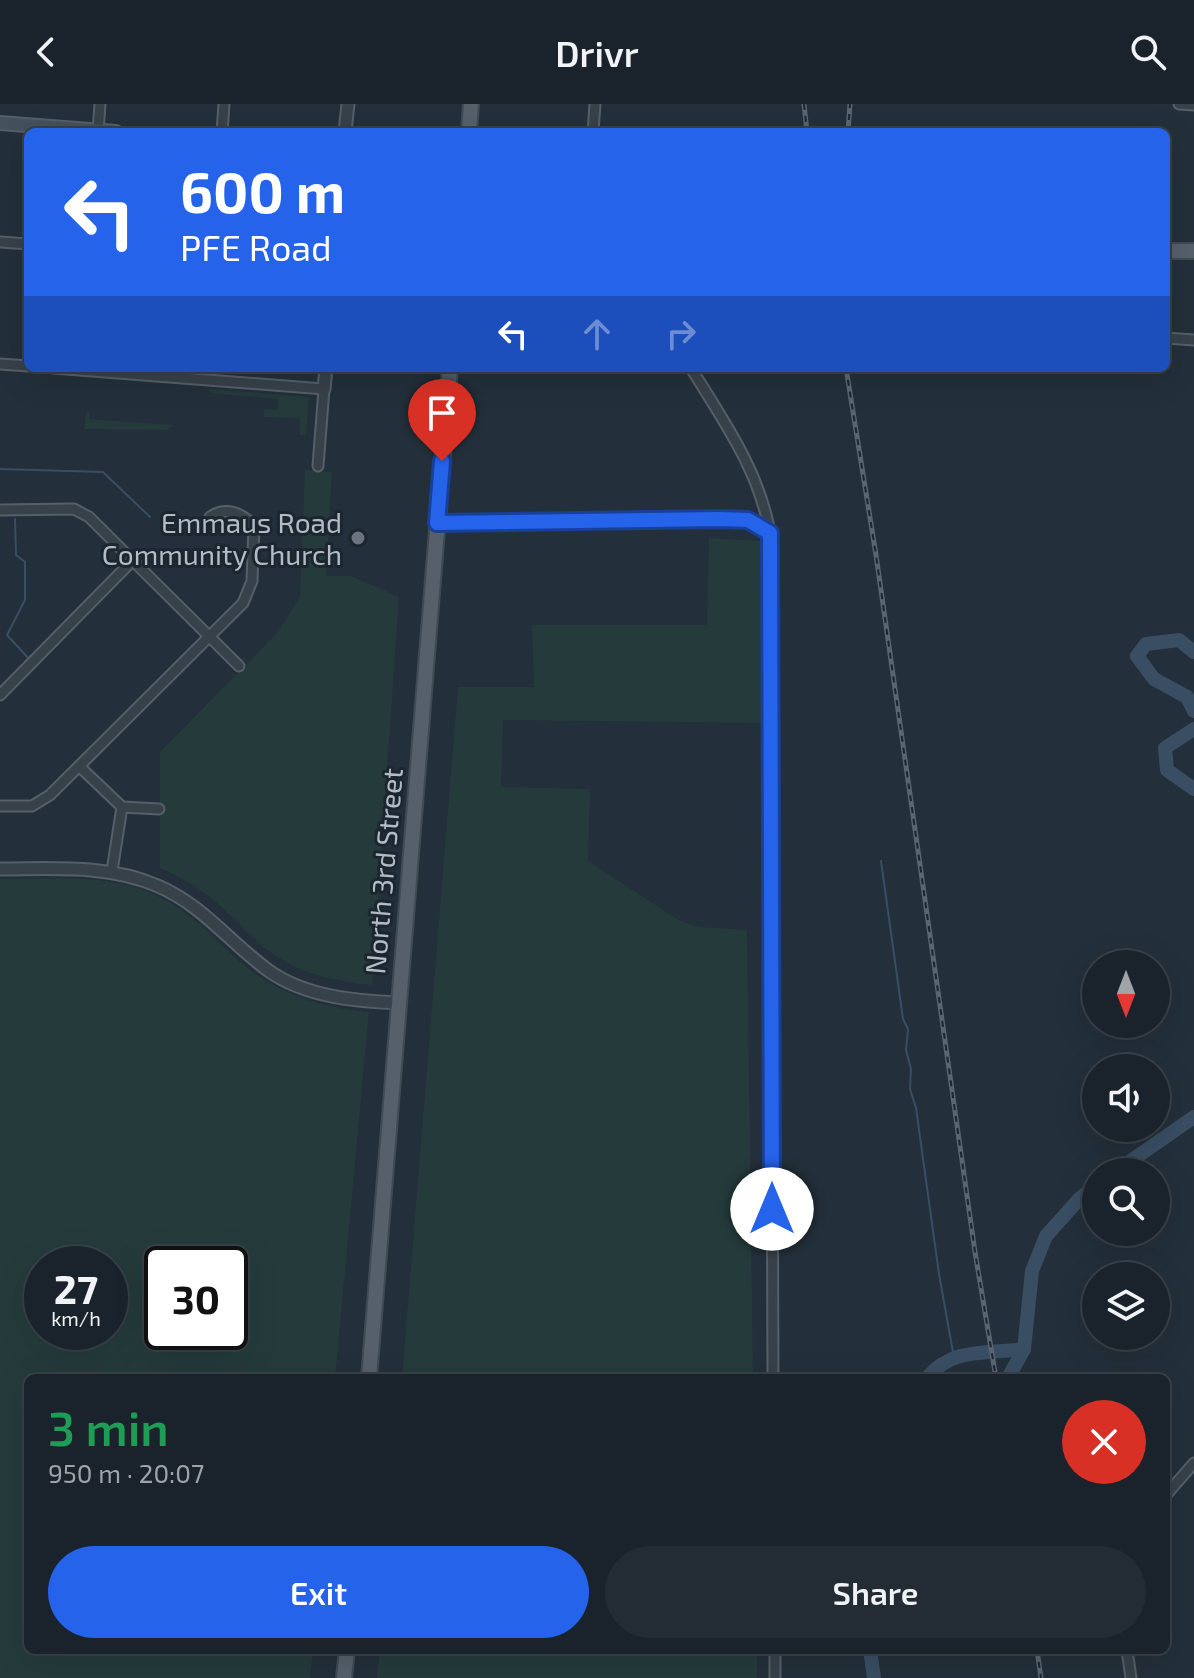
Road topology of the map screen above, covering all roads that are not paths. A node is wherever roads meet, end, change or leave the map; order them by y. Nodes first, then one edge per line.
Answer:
1 (100, 104) edge
2 (224, 104) edge
3 (348, 104) edge
4 (471, 104) edge
5 (595, 104) edge
6 (1179, 104) edge
7 (1194, 105) edge
8 (0, 123) edge
9 (61, 128) edge
10 (98, 128) edge
11 (222, 128) edge
12 (345, 128) edge
13 (469, 128) edge
14 (593, 128) edge
15 (0, 242) edge
16 (24, 244) edge
17 (1170, 251) edge
18 (1194, 251) edge
19 (1170, 338) edge
20 (1194, 340) edge
21 (0, 364) edge
22 (24, 366) edge
23 (170, 372) edge
24 (326, 372) edge
25 (450, 372) edge
26 (693, 372) edge
27 (200, 373) edge
28 (324, 389) junction
29 (318, 466) dead end
30 (0, 510) edge
31 (210, 517) dead end
32 (437, 523) junction
33 (770, 533) junction
34 (132, 561) junction
35 (210, 637) junction
36 (239, 666) dead end
37 (0, 694) edge
38 (80, 767) junction
39 (0, 806) edge
40 (122, 807) junction
41 (159, 809) dead end
42 (0, 869) edge
43 (112, 871) junction
44 (399, 1003) junction
45 (369, 1374) edge
46 (773, 1374) edge
47 (1194, 1463) edge
48 (1170, 1490) edge
49 (347, 1654) edge
50 (775, 1654) edge
51 (1128, 1654) edge
52 (344, 1678) edge
53 (775, 1678) edge
54 (1131, 1678) edge

1 - 10 street
2 - 11 street
3 - 12 street
4 - 13 main road
5 - 14 street
6 - 7 street
8 - 9 main road
15 - 16 street
17 - 18 main road
19 - 20 street
21 - 22 street
23 - 27 street
24 - 28 street
25 - 32 main road, North 3rd Street
26 - 33 street
27 - 28 street
28 - 29 street
30 - 34 street
31 - 35 street
32 - 33 street
32 - 44 main road, North 3rd Street
33 - 46 street
34 - 35 street
34 - 37 street
35 - 36 street
35 - 38 street
38 - 39 street
38 - 40 street
40 - 41 street
40 - 43 street
42 - 43 street
43 - 44 street
44 - 45 main road, North 3rd Street
47 - 48 street
49 - 52 main road
50 - 53 street
51 - 54 street

